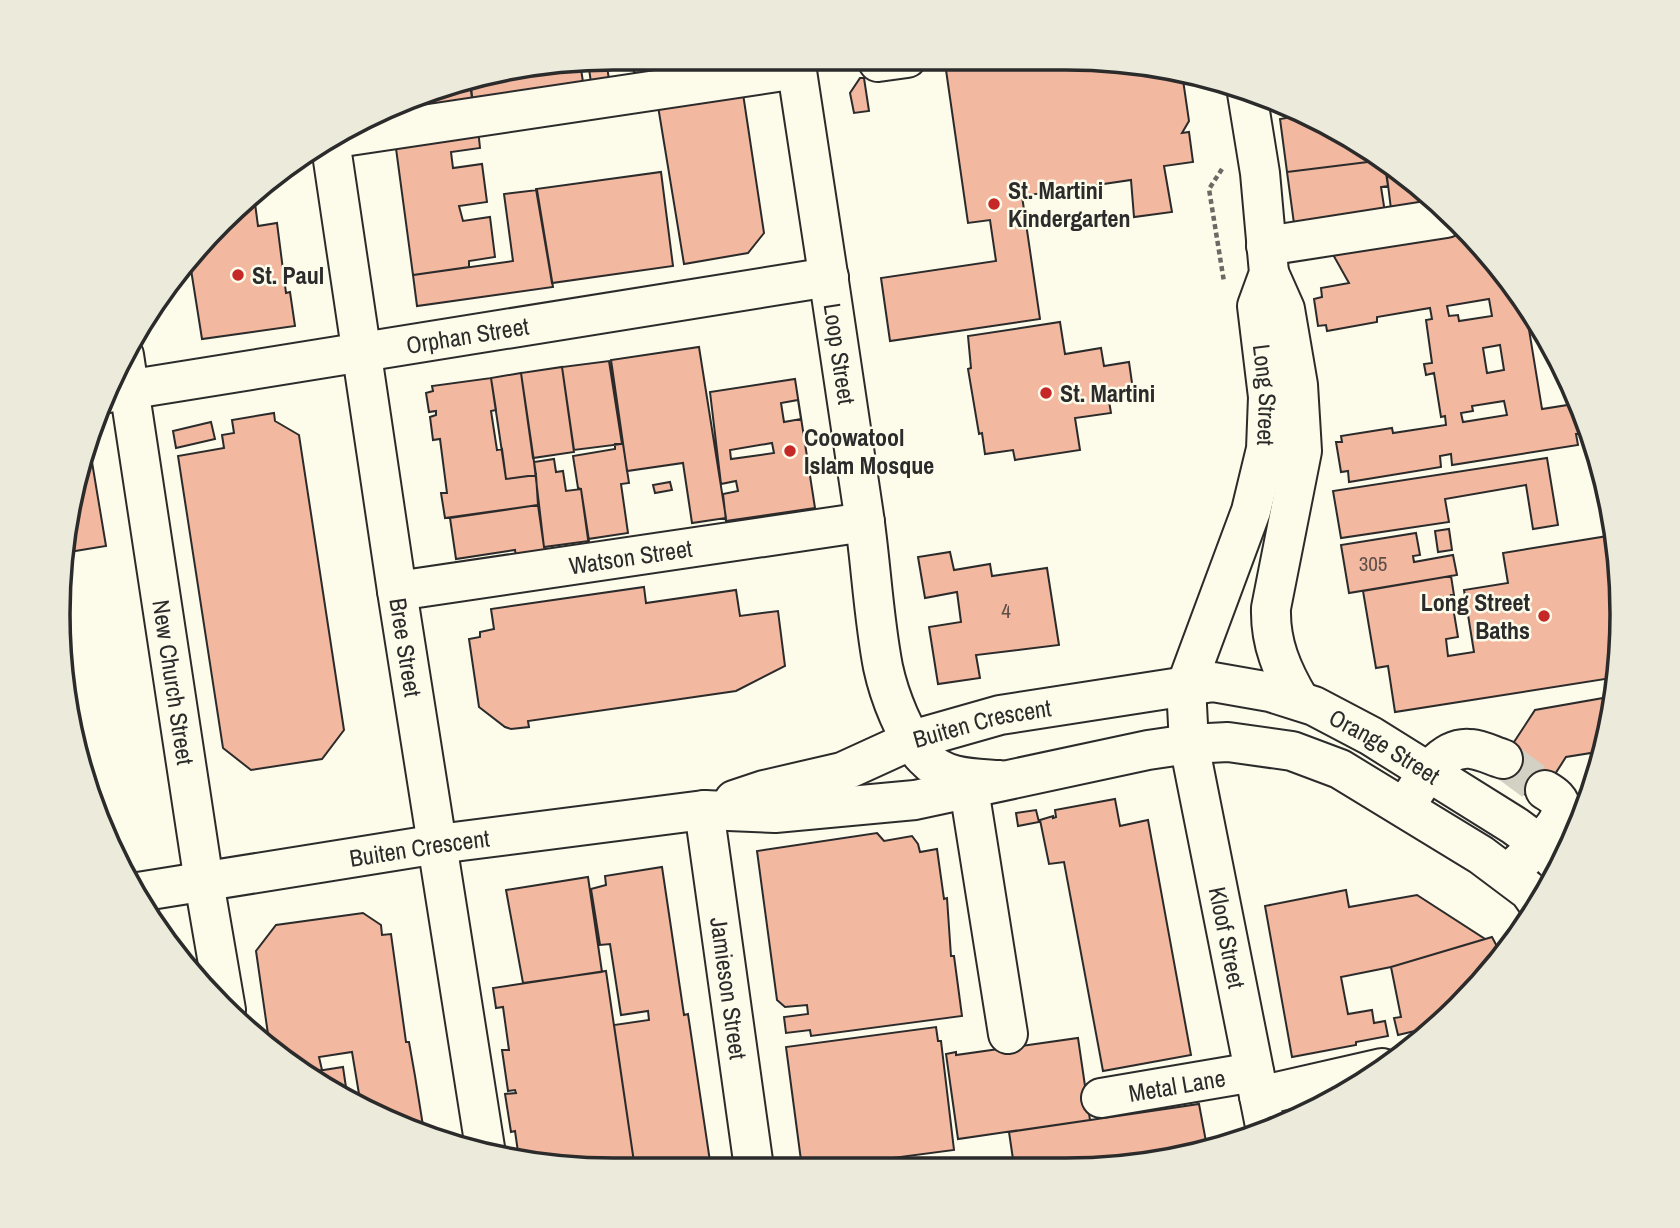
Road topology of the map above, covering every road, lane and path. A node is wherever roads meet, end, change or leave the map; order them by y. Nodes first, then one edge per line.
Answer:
1 (753, 70) edge
2 (797, 70) edge
3 (1248, 102) edge
4 (358, 134) edge
5 (331, 150) edge
6 (1440, 219) edge
7 (1268, 259) junction
8 (829, 277) junction
9 (362, 352) junction
10 (123, 379) edge
11 (121, 384) edge
12 (865, 522) junction
13 (397, 591) junction
14 (1186, 687) junction
15 (1300, 701) junction
16 (912, 740) junction
17 (1189, 744) junction
18 (1503, 759) tunnel mouth
19 (1428, 770) junction
20 (1012, 781) junction
21 (969, 789) junction
22 (1545, 790) tunnel mouth
23 (1405, 808) junction
24 (704, 810) junction
25 (438, 844) junction
26 (1549, 854) edge
27 (1507, 874) junction
28 (204, 882) junction
29 (146, 891) edge
30 (1532, 895) edge
31 (223, 992) edge
32 (1008, 1034) dead end
33 (1353, 1076) edge
34 (1101, 1098) dead end
35 (1259, 1100) edge
36 (484, 1142) edge
37 (753, 1158) edge

1 - 4 street
2 - 8 street, Loop Street
3 - 7 street, Long Street
5 - 9 street, Bree Street
6 - 7 street
7 - 14 street, Long Street
7 - 15 street
8 - 9 street, Orphan Street
8 - 12 street, Loop Street
9 - 10 street, Orphan Street
9 - 13 street, Bree Street
11 - 28 street, New Church Street
12 - 13 street, Watson Street
12 - 16 street, Loop Street
13 - 25 street, Bree Street
14 - 15 street, Orange Street
14 - 16 street, Buiten Crescent
14 - 17 street, Kloof Street
15 - 19 street, Orange Street
16 - 20 street, Loop Street
16 - 24 street, Buiten Crescent
17 - 20 street, Buiten Crescent
17 - 23 street, Orange Street
17 - 35 street, Kloof Street
18 - 19 street
19 - 23 street
19 - 26 street, Orange Street
20 - 21 street, Buiten Crescent
21 - 24 street, Buiten Crescent
21 - 32 street
22 - 26 street
23 - 27 street, Orange Street
24 - 25 street, Buiten Crescent
24 - 37 street, Jamieson Street
25 - 28 street, Buiten Crescent
25 - 36 street, Bree Street
26 - 27 street
27 - 30 street, Orange Street
28 - 29 street, Buiten Crescent
28 - 31 street, New Church Street
33 - 35 street, Metal Lane
34 - 35 street, Metal Lane

